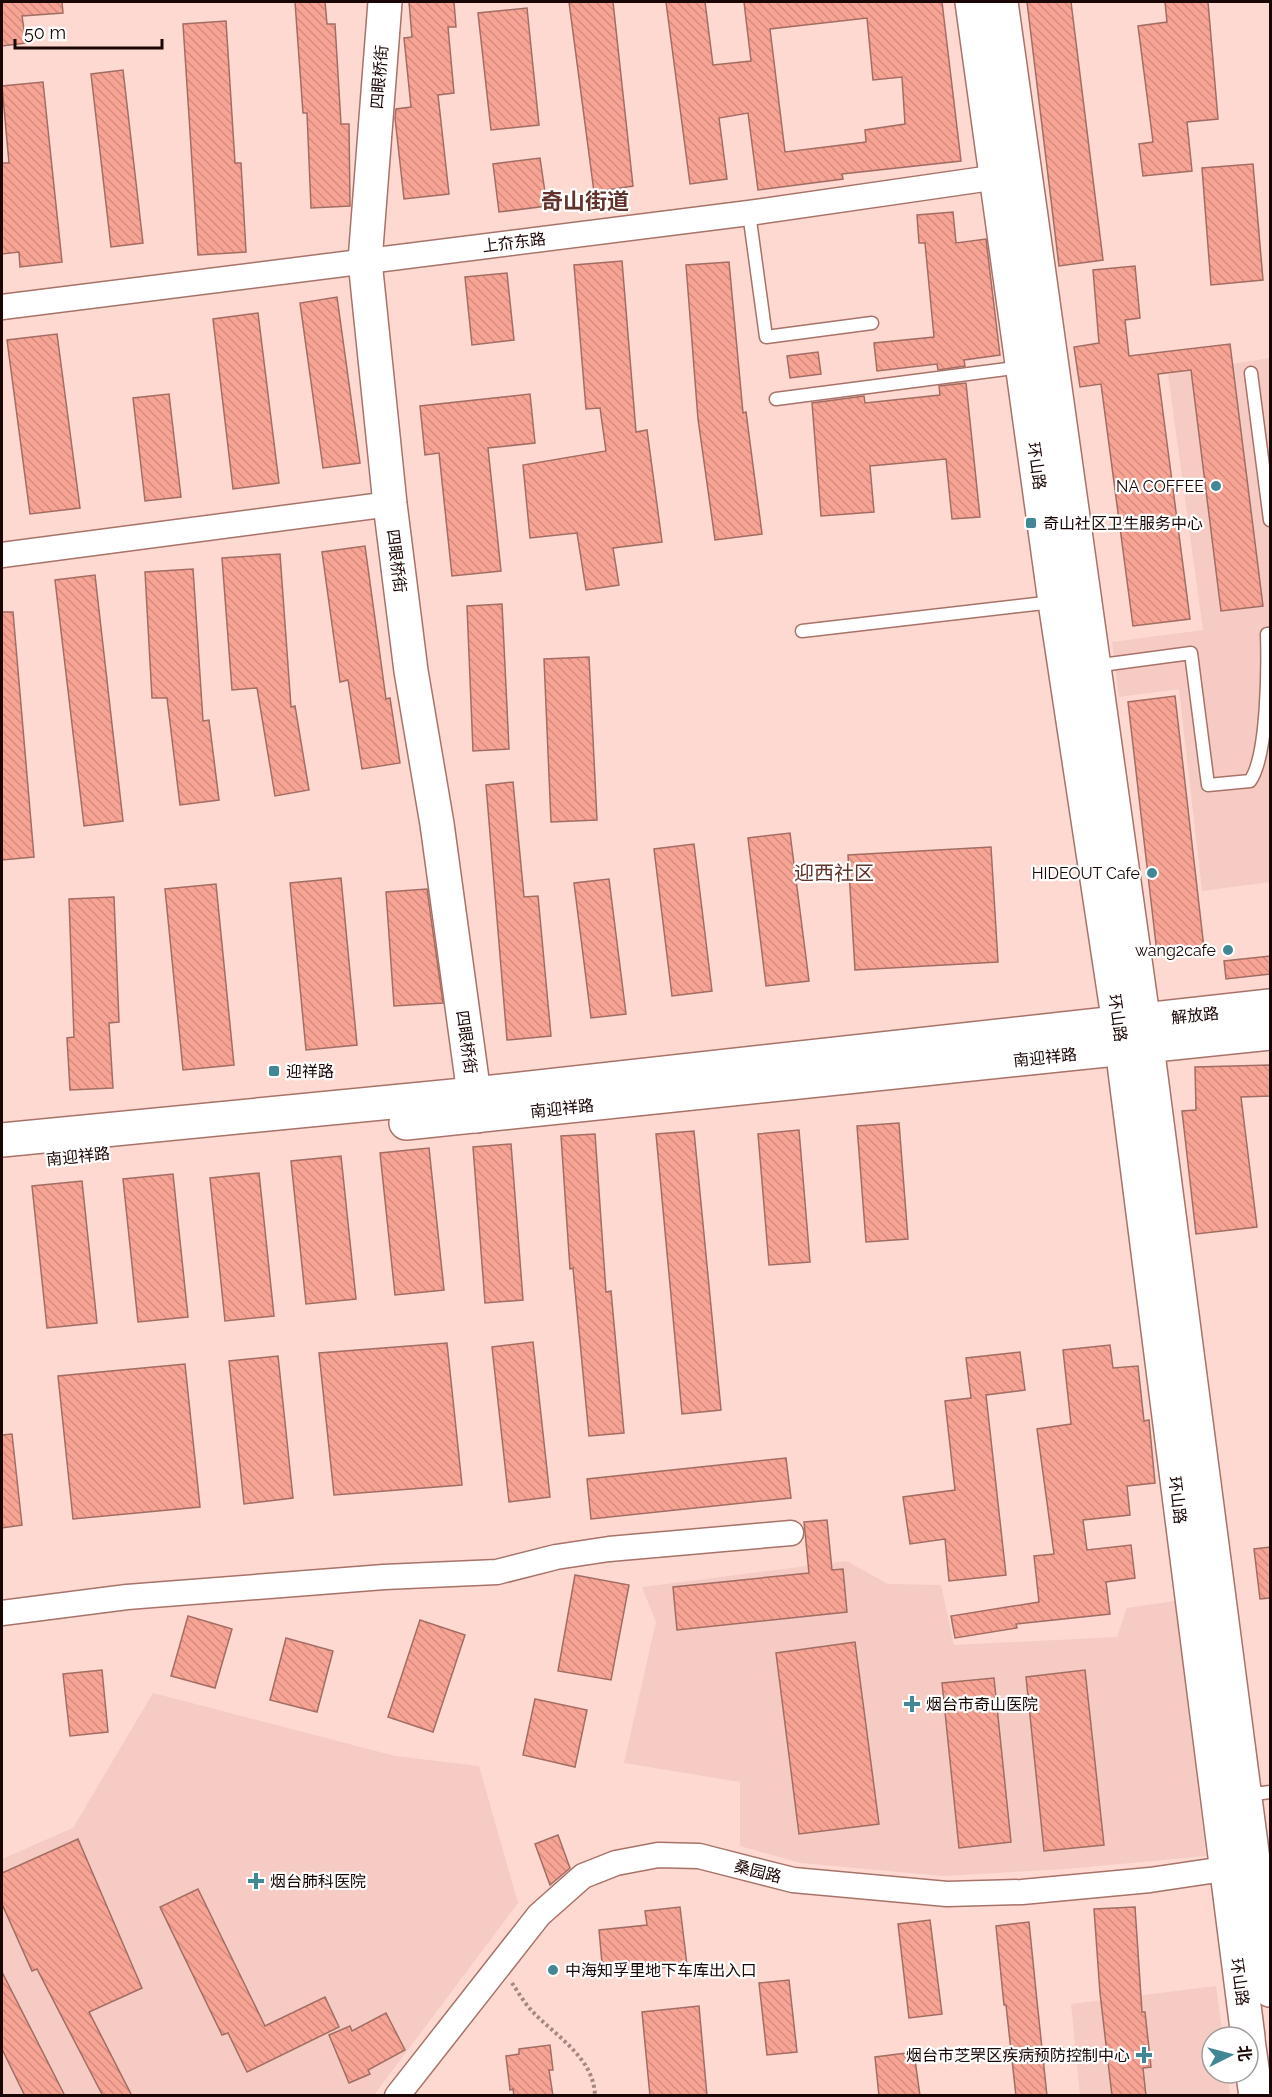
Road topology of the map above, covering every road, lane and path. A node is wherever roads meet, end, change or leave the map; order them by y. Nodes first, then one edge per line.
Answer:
1 (386, 2) edge
2 (972, 2) edge
3 (1001, 2) edge
4 (1011, 175) junction
5 (748, 213) junction
6 (365, 261) junction
7 (2, 307) edge
8 (872, 323) dead end
9 (1023, 367) junction
10 (1251, 373) dead end
11 (776, 399) dead end
12 (390, 504) junction
13 (1270, 520) edge
14 (2, 555) edge
15 (1070, 600) junction
16 (802, 631) dead end
17 (1270, 634) edge
18 (1080, 667) junction
19 (1270, 1006) edge
20 (1270, 1033) edge
21 (1133, 1035) junction
22 (476, 1105) junction
23 (2, 1140) edge
24 (2, 1163) edge
25 (791, 1533) dead end
26 (2, 1613) edge
27 (1244, 1795) edge
28 (1224, 1869) junction
29 (497, 1967) junction
30 (1270, 1990) edge
31 (1246, 2025) edge
32 (397, 2096) edge
33 (595, 2096) edge

1 - 6 main road, 四眼桥街
2 - 4 main road, 环山路
3 - 4 main road, 环山路
4 - 5 street, 上夼东路
4 - 9 main road, 环山路
4 - 15 main road, 环山路
5 - 6 street, 上夼东路
5 - 8 lane
6 - 7 street, 上夼东路
6 - 12 main road, 四眼桥街
9 - 11 lane
9 - 15 main road, 环山路
10 - 13 lane
12 - 14 street
12 - 22 main road, 四眼桥街
15 - 16 lane
15 - 18 main road, 环山路
17 - 18 lane
18 - 21 main road, 环山路
19 - 21 main road, 解放路
20 - 21 main road, 解放路
21 - 22 main road, 南迎祥路
21 - 27 main road, 环山路
22 - 23 main road, 南迎祥路
22 - 24 main road, 南迎祥路
25 - 26 street
27 - 28 main road, 环山路
27 - 30 main road, 环山路
28 - 29 street, 桑园路
28 - 31 main road, 环山路
29 - 32 street, 桑园路
29 - 33 path

